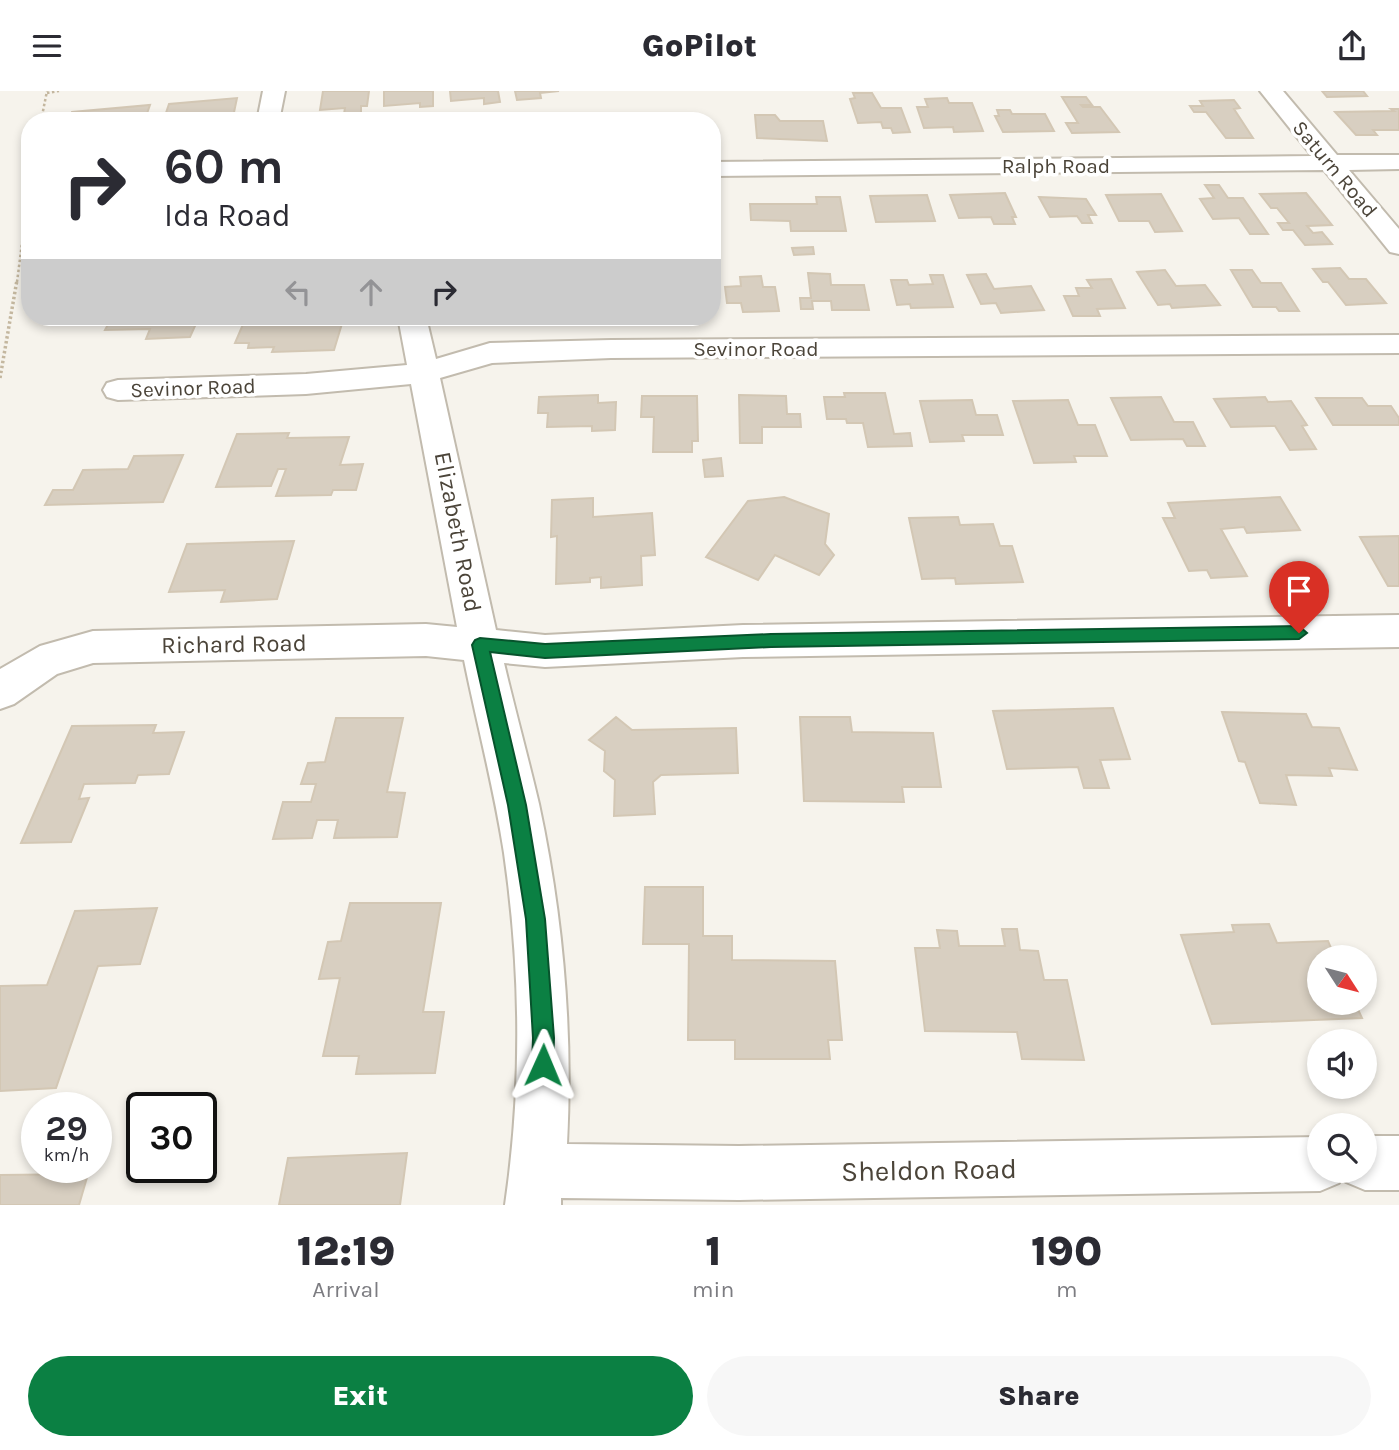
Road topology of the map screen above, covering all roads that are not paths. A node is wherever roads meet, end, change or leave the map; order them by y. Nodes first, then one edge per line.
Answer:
1 (274, 91) edge
2 (1271, 91) edge
3 (270, 112) edge
4 (1329, 162) junction
5 (1399, 162) edge
6 (721, 169) edge
7 (1399, 246) edge
8 (414, 326) edge
9 (1399, 344) edge
10 (424, 373) junction
11 (118, 390) dead end
12 (1399, 631) edge
13 (480, 645) junction
14 (0, 692) edge
15 (1377, 1163) edge
16 (1399, 1163) edge
17 (1307, 1164) edge
18 (535, 1188) edge

1 - 3 street
2 - 4 street, Saturn Road
4 - 5 street, Ralph Road
4 - 6 street, Ralph Road
4 - 7 street, Saturn Road
8 - 10 street, Elizabeth Road
9 - 10 street, Sevinor Road
10 - 11 street, Sevinor Road
10 - 13 street, Elizabeth Road
12 - 13 street, Richard Road
13 - 14 street, Richard Road
13 - 18 street, Elizabeth Road
15 - 16 street
17 - 18 street, Sheldon Road

